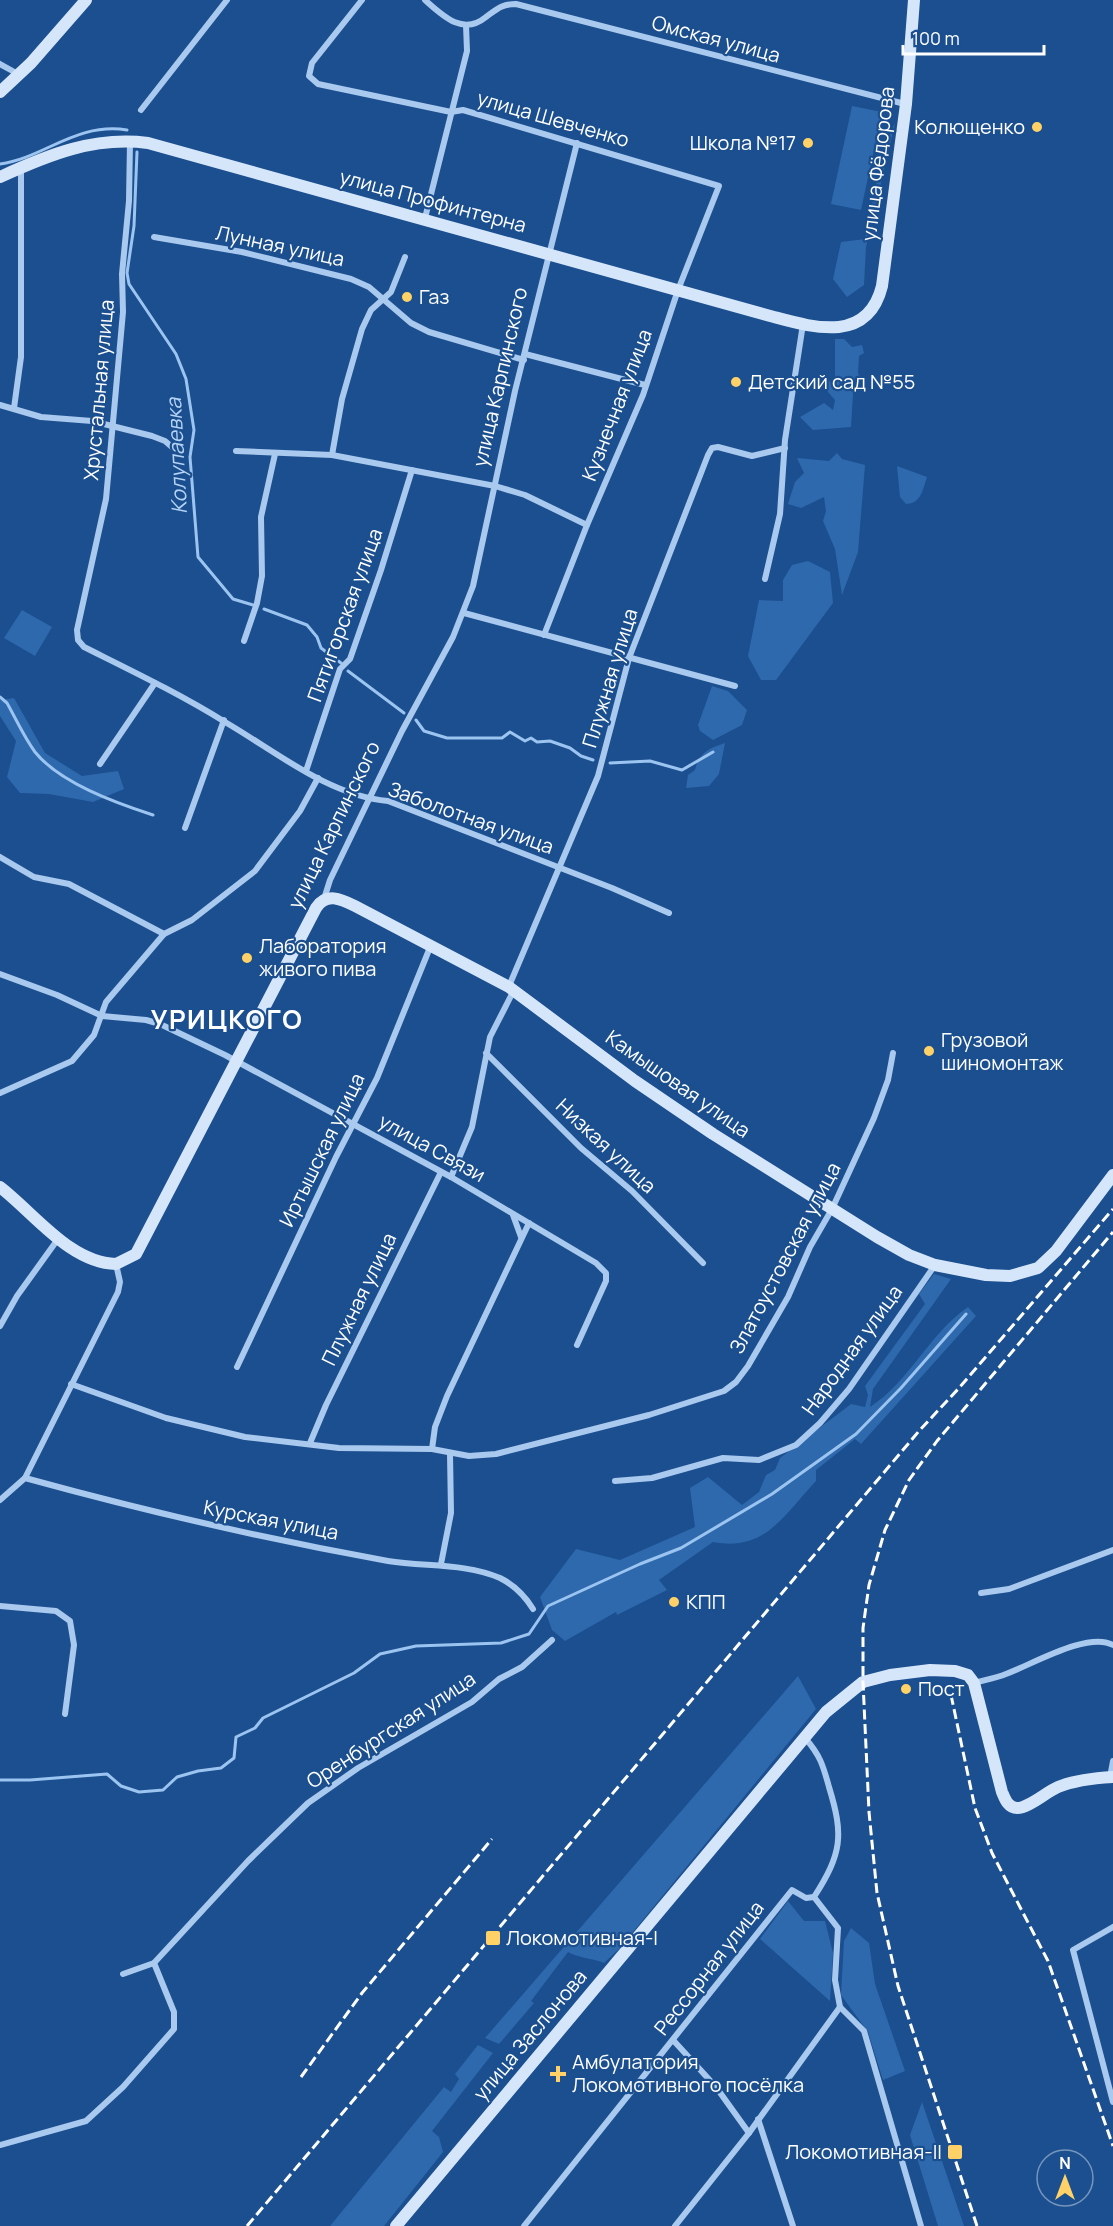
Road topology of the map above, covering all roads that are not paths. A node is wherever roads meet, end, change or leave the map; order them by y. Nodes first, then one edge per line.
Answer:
1 (86, 0) edge
2 (227, 0) edge
3 (362, 0) edge
4 (425, 0) edge
5 (914, 0) edge
6 (466, 25) junction
7 (0, 64) edge
8 (18, 74) junction
9 (0, 92) edge
10 (906, 104) junction
11 (141, 110) dead end
12 (451, 112) junction
13 (130, 141) junction
14 (577, 143) junction
15 (21, 167) junction
16 (0, 177) edge
17 (719, 186) joint
18 (425, 218) junction
19 (154, 237) dead end
20 (549, 253) junction
21 (405, 257) dead end
22 (678, 290) junction
23 (384, 300) junction
24 (856, 322) joint
25 (803, 324) junction
26 (525, 357) junction
27 (645, 385) junction
28 (0, 405) edge
29 (14, 408) junction
30 (111, 426) junction
31 (785, 448) junction
32 (236, 451) dead end
33 (180, 454) dead end
34 (275, 454) junction
35 (333, 455) junction
36 (412, 470) junction
37 (495, 486) junction
38 (587, 525) junction
39 (765, 579) dead end
40 (464, 613) junction
41 (544, 635) junction
42 (78, 640) joint
43 (243, 640) dead end
44 (629, 658) junction
45 (155, 683) junction
46 (735, 686) dead end
47 (224, 720) junction
48 (100, 765) dead end
49 (306, 771) junction
50 (318, 778) junction
51 (369, 800) junction
52 (185, 828) dead end
53 (0, 857) edge
54 (561, 869) junction
55 (324, 899) junction
56 (669, 913) dead end
57 (164, 934) junction
58 (431, 945) junction
59 (0, 974) edge
60 (511, 988) junction
61 (102, 1016) junction
62 (486, 1053) junction
63 (893, 1053) dead end
64 (236, 1061) junction
65 (0, 1093) edge
66 (354, 1124) junction
67 (441, 1172) junction
68 (1113, 1175) edge
69 (451, 1177) junction
70 (0, 1187) edge
71 (832, 1209) junction
72 (513, 1214) junction
73 (529, 1223) junction
74 (521, 1237) junction
75 (59, 1238) junction
76 (703, 1263) dead end
77 (116, 1264) junction
78 (934, 1265) junction
79 (2, 1315) edge
80 (0, 1326) edge
81 (577, 1345) dead end
82 (237, 1367) dead end
83 (71, 1384) junction
84 (310, 1443) junction
85 (432, 1449) junction
86 (450, 1454) junction
87 (25, 1479) junction
88 (615, 1480) dead end
89 (0, 1500) edge
90 (1113, 1550) edge
91 (441, 1564) junction
92 (981, 1593) dead end
93 (0, 1606) edge
94 (533, 1609) dead end
95 (552, 1640) dead end
96 (1113, 1645) edge
97 (974, 1683) junction
98 (65, 1714) dead end
99 (805, 1737) junction
100 (1113, 1761) edge
101 (1112, 1777) edge
102 (814, 1897) junction
103 (1113, 1927) edge
104 (154, 1963) junction
105 (123, 1974) dead end
106 (840, 2007) junction
107 (673, 2040) junction
108 (1113, 2102) edge
109 (758, 2119) junction
110 (749, 2133) junction
111 (0, 2145) edge
112 (396, 2226) edge
113 (524, 2226) edge
114 (675, 2226) edge
115 (793, 2226) edge
116 (921, 2226) edge

1 - 8 main road
2 - 11 street
3 - 12 street, улица Шевченко
4 - 6 street
5 - 10 main road, улица Фёдорова
6 - 10 street, Омская улица
6 - 12 street
7 - 8 street
8 - 9 main road
10 - 24 main road, улица Фёдорова
12 - 14 street, улица Шевченко
12 - 18 street
13 - 15 main road, улица Профинтерна
13 - 18 main road, улица Профинтерна
13 - 30 street, Хрустальная улица
14 - 17 street, улица Шевченко
14 - 20 street, улица Карпинского
15 - 16 main road, улица Профинтерна
15 - 29 street
17 - 22 street, Кузнечная улица
18 - 20 main road, улица Профинтерна
19 - 23 street, Лунная улица
20 - 22 main road, улица Профинтерна
20 - 26 street, улица Карпинского
21 - 23 street
22 - 25 main road, улица Профинтерна
22 - 27 street, Кузнечная улица
23 - 26 street, Лунная улица
23 - 35 street
24 - 25 main road, улица Профинтерна
25 - 31 street
26 - 27 street, Лунная улица
26 - 37 street, улица Карпинского
27 - 38 street, Кузнечная улица
28 - 29 street
29 - 30 street
30 - 33 street
30 - 42 street, Хрустальная улица
31 - 39 street
31 - 44 street, Плужная улица
32 - 34 street
34 - 35 street
34 - 43 street
35 - 36 street
36 - 37 street
36 - 49 street, Пятигорская улица
37 - 38 street
37 - 40 street, улица Карпинского
38 - 41 street, Кузнечная улица
40 - 41 street
40 - 51 street, улица Карпинского
41 - 44 street
42 - 45 street, Заболотная улица
44 - 46 street
44 - 54 street, Плужная улица
45 - 47 street, Заболотная улица
45 - 48 street
47 - 49 street, Заболотная улица
47 - 52 street
49 - 50 street, Заболотная улица
50 - 51 street, Заболотная улица
50 - 57 street
51 - 54 street, Заболотная улица
51 - 55 street, улица Карпинского
53 - 57 street
54 - 56 street, Заболотная улица
54 - 60 street, Плужная улица
55 - 58 main road, Камышовая улица
55 - 64 main road, улица Карпинского
57 - 61 street
58 - 60 main road, Камышовая улица
58 - 66 street, Иртышская улица
59 - 61 street
60 - 62 street, Плужная улица
60 - 71 main road, Камышовая улица
61 - 64 street, улица Связи
61 - 65 street
62 - 69 street, Плужная улица
62 - 76 street, Низкая улица
63 - 71 street, Златоустовская улица
64 - 66 street, улица Связи
64 - 77 main road, улица Карпинского
66 - 67 street, улица Связи
66 - 82 street, Иртышская улица
67 - 69 street, улица Связи
67 - 84 street, Плужная улица
68 - 78 main road, Камышовая улица
69 - 72 street, улица Связи
70 - 75 main road
71 - 78 main road, Камышовая улица
71 - 86 street, Златоустовская улица
72 - 73 street, улица Связи
72 - 74 street
73 - 74 street
73 - 81 street, улица Связи
74 - 85 street
75 - 77 main road
75 - 79 street
77 - 83 street
78 - 88 street, Народная улица
79 - 80 street
83 - 84 street, Златоустовская улица
83 - 87 street
84 - 85 street, Златоустовская улица
85 - 86 street, Златоустовская улица
86 - 91 street
87 - 89 street
87 - 91 street, Курская улица
90 - 92 street
91 - 94 street, Курская улица
93 - 98 street
95 - 104 street, Оренбургская улица
96 - 97 street
97 - 99 main road, улица Заслонова
97 - 101 main road
99 - 102 street
99 - 112 main road, улица Заслонова
100 - 101 street
102 - 106 street
102 - 107 street, Рессорная улица
103 - 108 street
104 - 105 street, Оренбургская улица
104 - 111 street
106 - 109 street
106 - 116 street
107 - 110 street
107 - 113 street, Рессорная улица
109 - 110 street
109 - 115 street
110 - 114 street

